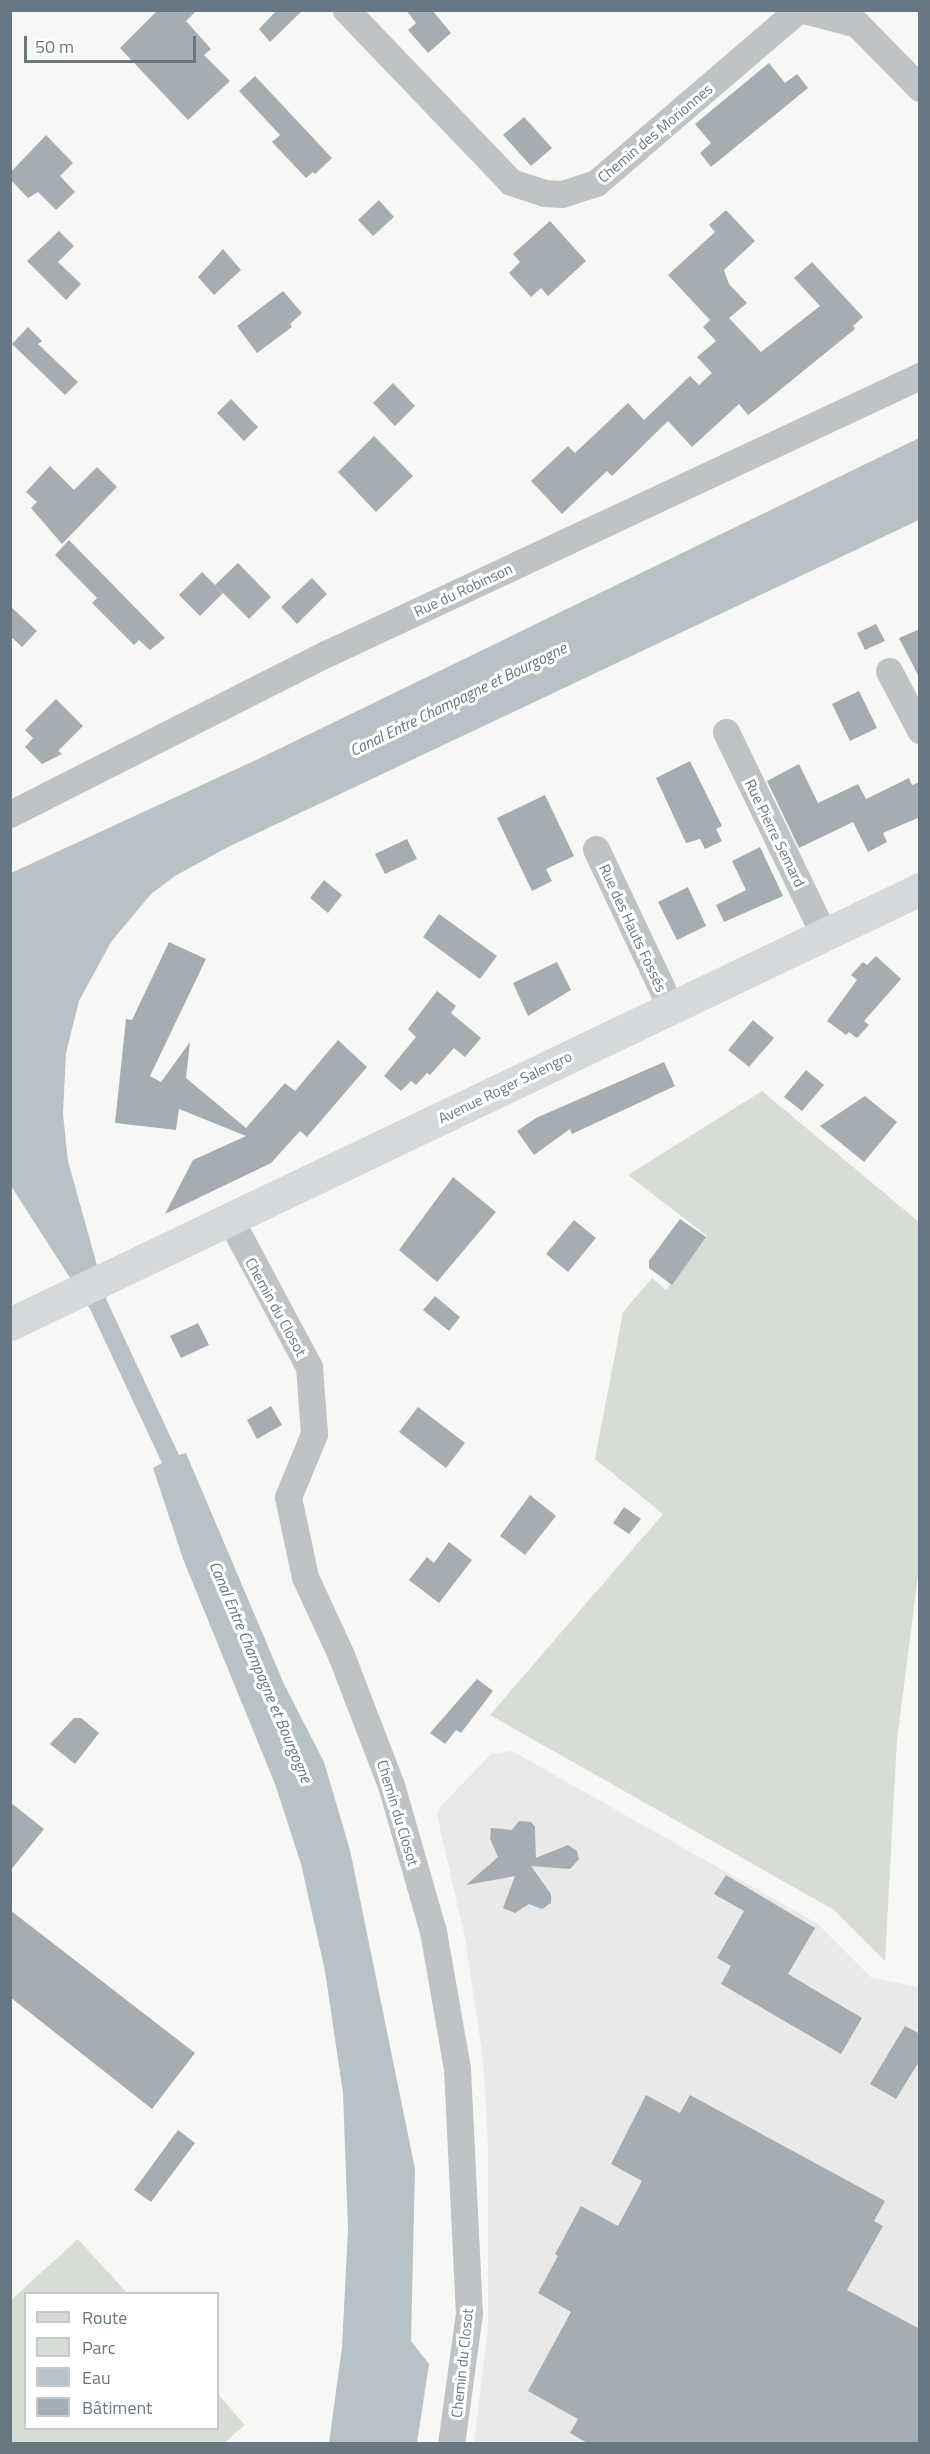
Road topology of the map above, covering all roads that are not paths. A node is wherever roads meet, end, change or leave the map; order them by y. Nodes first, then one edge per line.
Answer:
1 (346, 10) edge
2 (798, 10) edge
3 (803, 10) edge
4 (920, 88) edge
5 (920, 376) edge
6 (889, 670) dead end
7 (920, 730) edge
8 (726, 732) dead end
9 (10, 814) edge
10 (596, 849) dead end
11 (920, 889) edge
12 (824, 935) junction
13 (671, 1008) junction
14 (230, 1219) junction
15 (10, 1324) edge
16 (451, 2444) edge

1 - 2 street, Chemin des Morionnes
3 - 4 street
5 - 9 street, Rue du Robinson
6 - 7 street
8 - 12 street, Rue Pierre Semard
10 - 13 street, Rue des Hauts Fossés
11 - 12 main road, Avenue Roger Salengro
12 - 13 main road, Avenue Roger Salengro
13 - 14 main road, Avenue Roger Salengro
14 - 15 main road, Avenue Roger Salengro
14 - 16 street, Chemin du Closot

